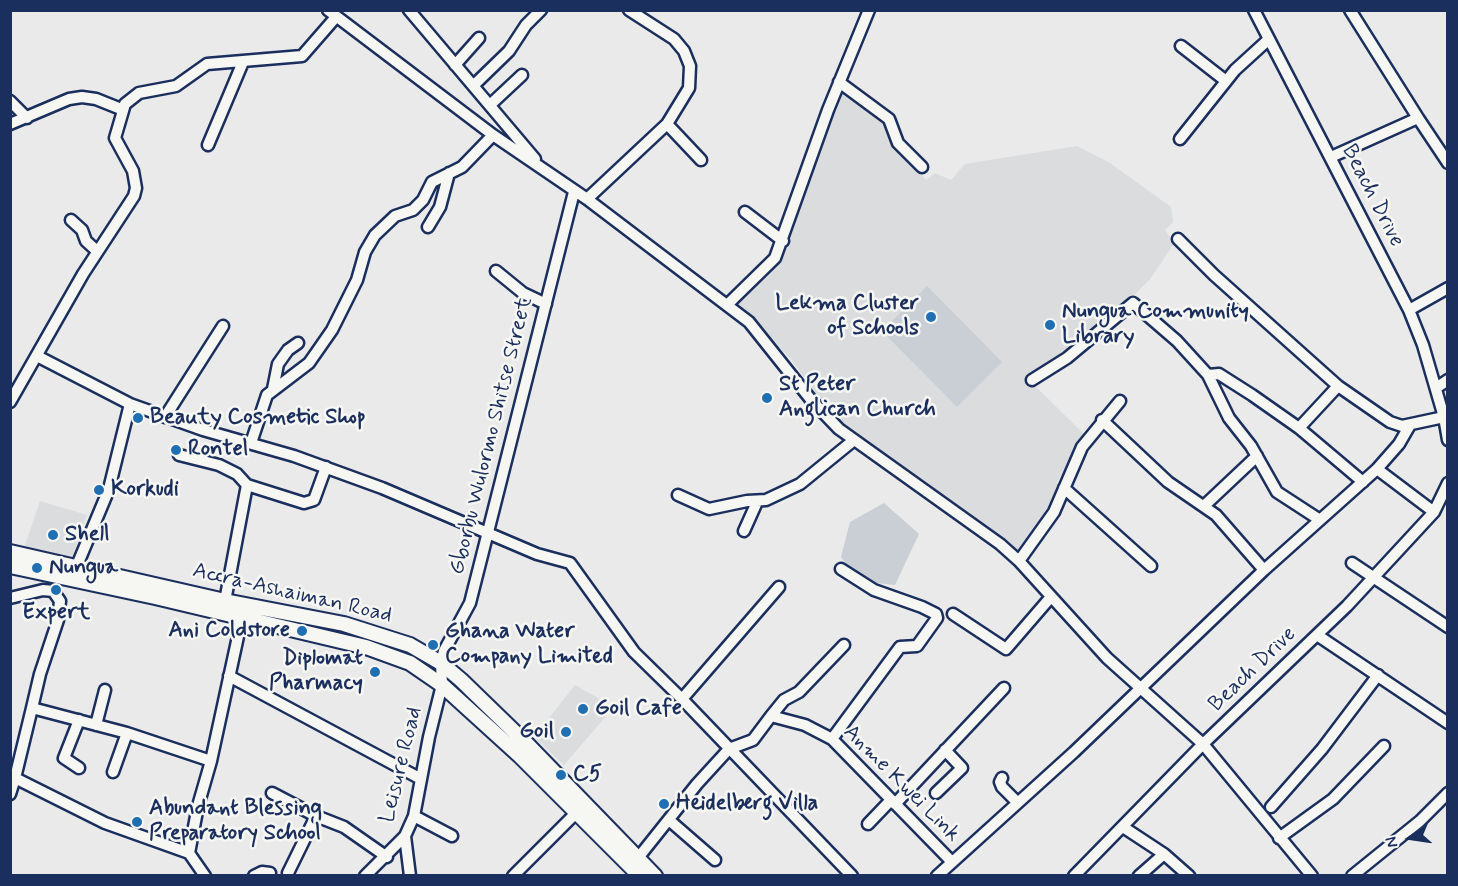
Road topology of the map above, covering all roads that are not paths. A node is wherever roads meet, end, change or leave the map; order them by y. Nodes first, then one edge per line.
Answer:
1 (409, 10) edge
2 (541, 10) edge
3 (629, 10) edge
4 (869, 10) edge
5 (1254, 10) edge
6 (1350, 10) edge
7 (332, 14) edge
8 (479, 38) dead end
9 (1269, 39) junction
10 (1181, 46) dead end
11 (243, 62) junction
12 (455, 65) junction
13 (522, 75) dead end
14 (1226, 81) junction
15 (840, 82) junction
16 (474, 85) junction
17 (10, 100) edge
18 (491, 104) junction
19 (122, 109) junction
20 (27, 118) junction
21 (1418, 118) junction
22 (10, 124) edge
23 (667, 124) junction
24 (493, 135) junction
25 (1180, 139) dead end
26 (208, 146) dead end
27 (1331, 157) junction
28 (701, 160) dead end
29 (1448, 163) edge
30 (922, 167) dead end
31 (543, 168) junction
32 (449, 173) junction
33 (574, 192) junction
34 (587, 199) junction
35 (745, 212) dead end
36 (71, 220) dead end
37 (428, 227) dead end
38 (1178, 239) dead end
39 (783, 241) junction
40 (97, 251) junction
41 (496, 271) dead end
42 (1448, 288) edge
43 (546, 304) junction
44 (728, 304) junction
45 (1409, 310) junction
46 (223, 326) dead end
47 (298, 343) dead end
48 (37, 356) junction
49 (1208, 375) junction
50 (1032, 380) dead end
51 (1448, 380) edge
52 (1338, 386) junction
53 (1436, 388) junction
54 (273, 389) junction
55 (1120, 401) dead end
56 (10, 402) edge
57 (130, 404) junction
58 (165, 417) junction
59 (1444, 417) junction
60 (1102, 420) junction
61 (1410, 425) junction
62 (1299, 428) junction
63 (854, 440) junction
64 (1448, 440) edge
65 (251, 443) junction
66 (179, 455) dead end
67 (1257, 456) junction
68 (326, 467) junction
69 (1377, 469) junction
70 (1363, 482) junction
71 (1448, 483) edge
72 (247, 485) junction
73 (1064, 488) junction
74 (678, 495) dead end
75 (757, 502) junction
76 (1205, 505) junction
77 (1436, 509) junction
78 (1448, 514) edge
79 (1320, 520) junction
80 (487, 531) junction
81 (744, 531) dead end
82 (1019, 561) junction
83 (13, 563) edge
84 (1352, 563) dead end
85 (1151, 566) dead end
86 (76, 568) junction
87 (841, 569) dead end
88 (1264, 570) junction
89 (1373, 578) junction
90 (779, 587) dead end
91 (10, 598) edge
92 (1050, 598) junction
93 (225, 601) junction
94 (953, 614) dead end
95 (242, 618) junction
96 (1448, 627) edge
97 (1317, 636) junction
98 (844, 645) dead end
99 (441, 663) junction
100 (1378, 675) junction
101 (229, 676) junction
102 (442, 686) junction
103 (1142, 687) junction
104 (1004, 688) dead end
105 (105, 690) dead end
106 (682, 699) junction
107 (32, 708) junction
108 (771, 716) junction
109 (79, 720) junction
110 (1448, 723) edge
111 (96, 724) junction
112 (127, 733) junction
113 (832, 739) junction
114 (1203, 744) junction
115 (1384, 746) dead end
116 (729, 749) junction
117 (945, 750) junction
118 (211, 761) junction
119 (79, 768) dead end
120 (113, 772) dead end
121 (15, 778) junction
122 (1002, 778) dead end
123 (421, 779) junction
124 (272, 793) dead end
125 (936, 793) dead end
126 (1448, 793) edge
127 (10, 794) edge
128 (893, 802) junction
129 (1017, 802) junction
130 (1271, 807) dead end
131 (576, 813) junction
132 (316, 816) junction
133 (414, 816) junction
134 (669, 820) junction
135 (868, 824) dead end
136 (1123, 827) junction
137 (405, 836) junction
138 (452, 836) dead end
139 (1279, 838) junction
140 (189, 853) junction
141 (1164, 855) junction
142 (387, 857) junction
143 (638, 858) junction
144 (715, 860) dead end
145 (952, 862) junction
146 (270, 873) dead end
147 (288, 873) dead end
148 (205, 876) edge
149 (254, 876) edge
150 (365, 876) edge
151 (410, 876) edge
152 (513, 876) edge
153 (640, 876) edge
154 (655, 876) edge
155 (852, 876) edge
156 (937, 876) edge
157 (1074, 876) edge
158 (1139, 876) edge
159 (1190, 876) edge
160 (1312, 876) edge
161 (1352, 876) edge

1 - 12 street
2 - 16 street
3 - 23 street
4 - 15 street
5 - 9 street, Beach Drive
6 - 21 street
7 - 11 street
7 - 24 street
8 - 12 street
9 - 14 street
9 - 27 street, Beach Drive
10 - 14 street
11 - 19 street
11 - 26 street
12 - 16 street
13 - 18 street
14 - 25 street
15 - 30 street
15 - 39 street
16 - 18 street
17 - 20 street
18 - 31 street
19 - 20 street
19 - 40 street
20 - 22 street
21 - 27 street
21 - 29 street
23 - 28 street
23 - 34 street
24 - 31 street
24 - 32 street
27 - 45 street, Beach Drive
31 - 33 street
32 - 37 street
32 - 54 street
33 - 34 street
33 - 43 street, Gborbu Wulormo Shitse Street
34 - 44 street
35 - 39 street
36 - 40 street
38 - 52 street
39 - 44 street
40 - 48 street
41 - 43 street
42 - 45 street
43 - 80 street, Gborbu Wulormo Shitse Street
44 - 63 street
45 - 53 street, Beach Drive
46 - 58 street
47 - 54 street
48 - 56 street
48 - 57 street
49 - 50 street
49 - 62 street
49 - 67 street
51 - 53 street
52 - 61 street
52 - 62 street
53 - 59 street, Beach Drive
54 - 65 street
55 - 60 street
57 - 58 street
57 - 86 street
58 - 65 street
59 - 61 street
59 - 64 street, Beach Drive
60 - 73 street
60 - 76 street
61 - 69 street
62 - 70 street
63 - 75 street
63 - 82 street
65 - 68 street
66 - 72 street
67 - 76 street
67 - 79 street
68 - 72 street
68 - 80 street
69 - 70 street
69 - 77 street
70 - 79 street
71 - 77 street, Beach Drive
72 - 93 street
73 - 82 street
73 - 85 street
74 - 75 street
75 - 81 street
76 - 88 street
77 - 78 street
77 - 89 street, Beach Drive
79 - 88 street
80 - 99 street, Gborbu Wulormo Shitse Street
80 - 106 street
82 - 92 street
83 - 86 main road, Accra-Ashaiman Road
83 - 95 main road, Accra-Ashaiman Road
84 - 89 street
86 - 93 main road, Accra-Ashaiman Road
87 - 113 street
88 - 103 street
89 - 96 street
89 - 97 street, Beach Drive
90 - 106 street
91 - 107 street
92 - 94 street
92 - 103 street
93 - 99 main road, Accra-Ashaiman Road
95 - 101 street
95 - 102 main road, Accra-Ashaiman Road
97 - 100 street
97 - 114 street, Beach Drive
98 - 108 street
99 - 102 street, Gborbu Wulormo Shitse Street
99 - 143 main road, Accra-Ashaiman Road
100 - 110 street
100 - 130 street
101 - 118 street
101 - 123 street
102 - 123 street, Leisure Road
102 - 131 main road, Accra-Ashaiman Road
103 - 114 street
103 - 129 street
104 - 117 street
105 - 111 street
106 - 116 street
107 - 109 street
107 - 121 street
108 - 113 street, Anme Kwei Link
108 - 116 street
109 - 111 street
109 - 119 street
111 - 112 street
112 - 118 street
112 - 120 street
113 - 128 street, Anme Kwei Link
114 - 136 street, Beach Drive
114 - 139 street
115 - 139 street
116 - 134 street
116 - 155 street
117 - 125 street
117 - 128 street
118 - 140 street
121 - 127 street
121 - 140 street
122 - 129 street
123 - 133 street, Leisure Road
124 - 132 street
126 - 161 street
128 - 135 street
128 - 145 street, Anme Kwei Link
129 - 145 street
131 - 152 street
131 - 153 main road, Accra-Ashaiman Road
132 - 142 street
132 - 147 street
133 - 137 street, Leisure Road
133 - 138 street
134 - 143 street
134 - 144 street
136 - 141 street
136 - 157 street, Beach Drive
137 - 142 street, Leisure Road
137 - 151 street
139 - 160 street
140 - 148 street
141 - 158 street
141 - 159 street
142 - 150 street, Leisure Road
143 - 154 main road, Accra-Ashaiman Road
145 - 156 street
146 - 149 street

